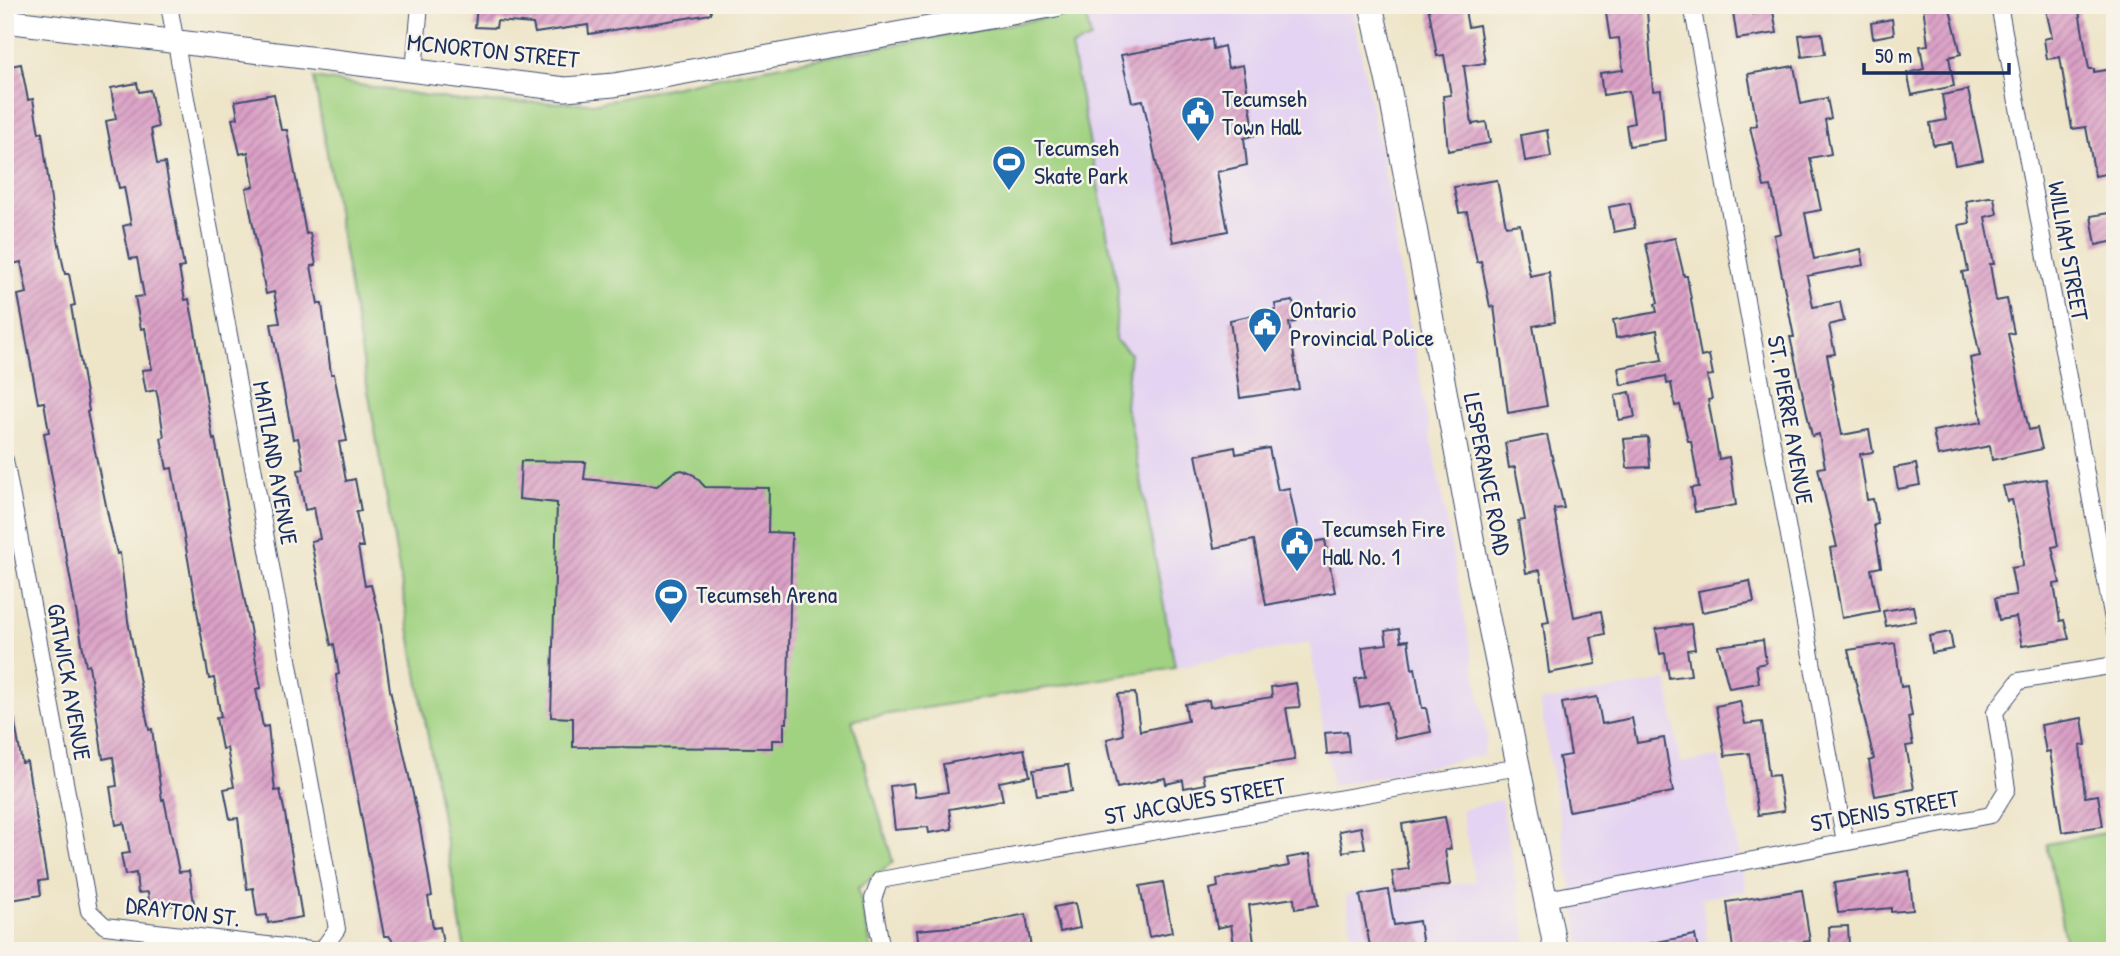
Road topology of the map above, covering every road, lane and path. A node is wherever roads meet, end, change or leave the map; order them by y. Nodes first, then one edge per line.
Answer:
1 (169, 5) edge
2 (420, 5) edge
3 (1056, 5) edge
4 (1371, 5) edge
5 (1692, 5) edge
6 (1999, 5) edge
7 (5, 21) edge
8 (175, 42) junction
9 (414, 70) junction
10 (5, 460) edge
11 (2115, 630) edge
12 (2115, 665) edge
13 (1519, 767) junction
14 (1844, 842) junction
15 (1546, 899) junction
16 (89, 911) joint
17 (337, 929) joint
18 (320, 951) edge
19 (882, 951) edge
20 (1556, 951) edge

1 - 8 street, MAITLAND AVENUE
2 - 9 street
3 - 9 street, MCNORTON STREET
4 - 13 street, LESPERANCE ROAD
5 - 14 street, ST. PIERRE AVENUE
6 - 11 street, WILLIAM STREET
7 - 8 street, MCNORTON STREET
8 - 9 street, MCNORTON STREET
8 - 17 street, MAITLAND AVENUE
10 - 16 street, GATWICK AVENUE
12 - 14 street, ST DENIS STREET
13 - 15 street, LESPERANCE ROAD
13 - 19 street, ST JACQUES STREET
14 - 15 street, ST DENIS STREET
15 - 20 street, LESPERANCE ROAD
16 - 18 street, DRAYTON ST.
17 - 18 street, DRAYTON ST.

